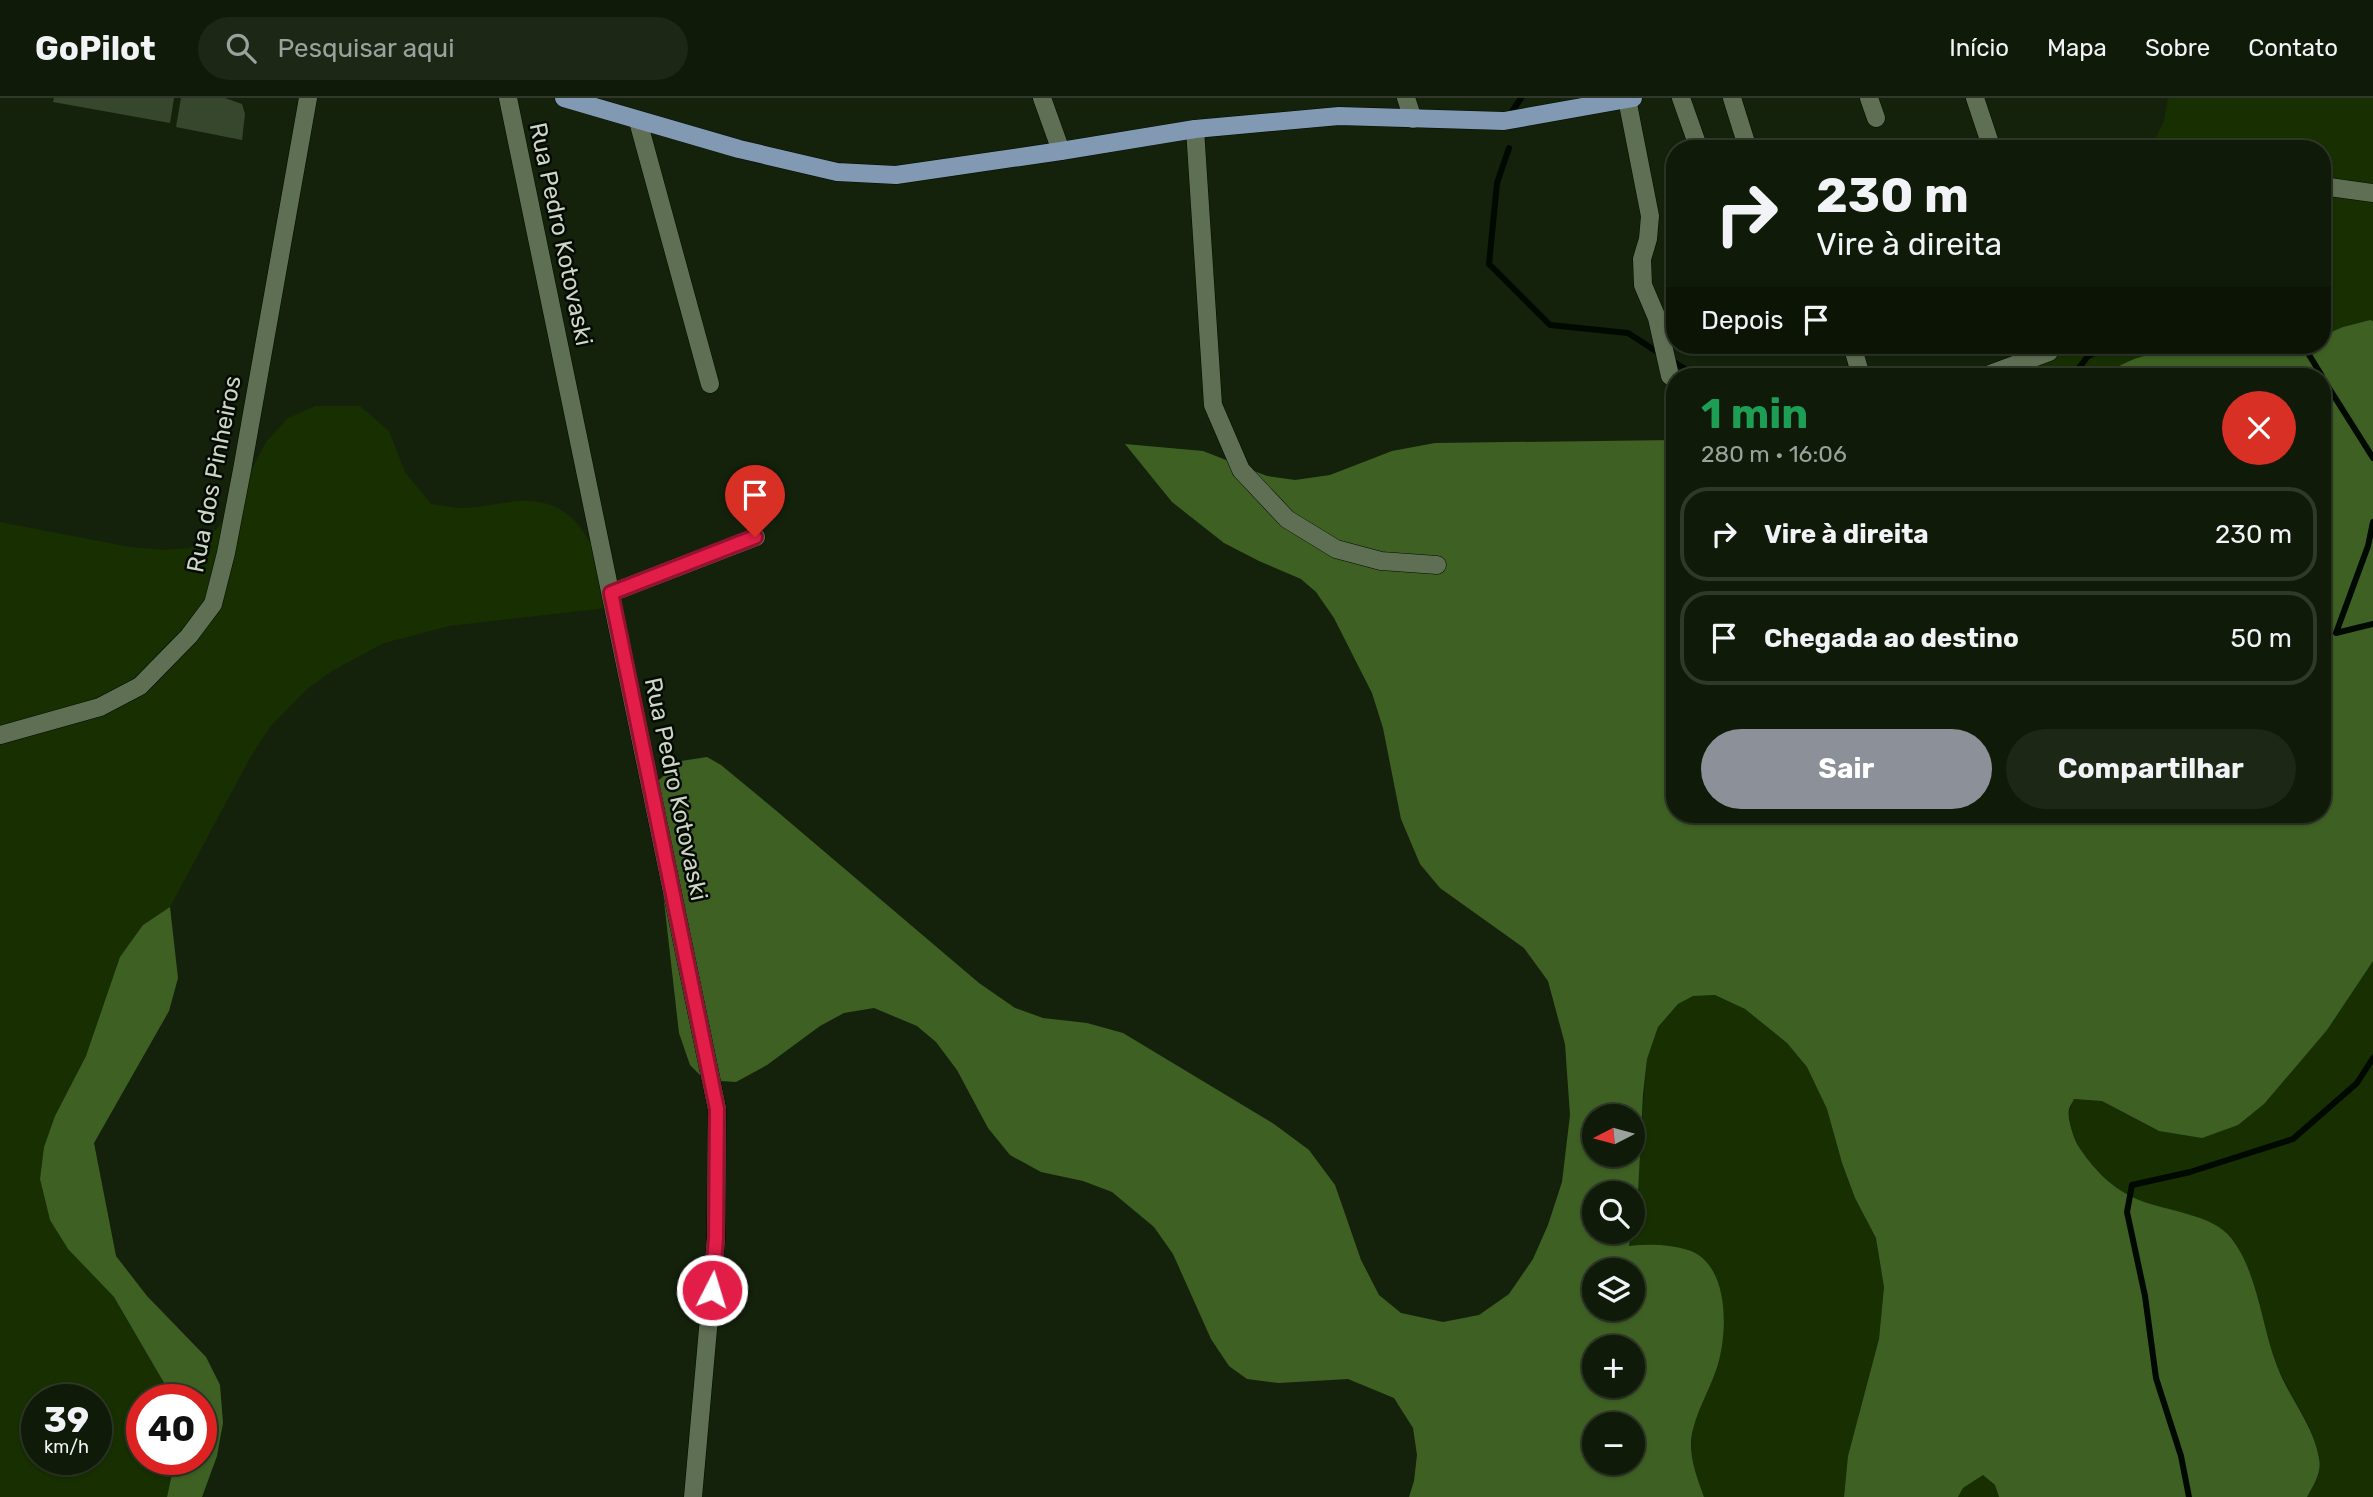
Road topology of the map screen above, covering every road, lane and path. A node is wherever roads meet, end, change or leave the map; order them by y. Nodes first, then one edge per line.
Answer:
1 (308, 98) edge
2 (508, 98) edge
3 (564, 98) edge
4 (1042, 98) edge
5 (1406, 98) edge
6 (1681, 98) edge
7 (1732, 98) edge
8 (1869, 98) edge
9 (1975, 98) edge
10 (1630, 99) edge
11 (1876, 118) dead end
12 (1413, 119) junction
13 (638, 121) junction
14 (1195, 129) junction
15 (1696, 140) edge
16 (1745, 140) edge
17 (1989, 140) edge
18 (1060, 151) junction
19 (2331, 187) edge
20 (2373, 193) edge
21 (2044, 354) edge
22 (1668, 368) edge
23 (2006, 368) edge
24 (710, 384) dead end
25 (755, 537) dead end
26 (1437, 565) dead end
27 (611, 593) junction
28 (0, 735) edge
29 (693, 1497) edge

1 - 28 street, Rua dos Pinheiros
2 - 27 street, Rua Pedro Kotovaski
3 - 13 main road
4 - 18 street
5 - 12 street
6 - 15 street
7 - 16 street
8 - 11 street
9 - 17 street
10 - 12 main road
10 - 22 street
12 - 14 main road
13 - 18 main road
13 - 24 street
14 - 18 main road
14 - 26 street
19 - 20 street
21 - 23 street
25 - 27 street
27 - 29 street, Rua Pedro Kotovaski

